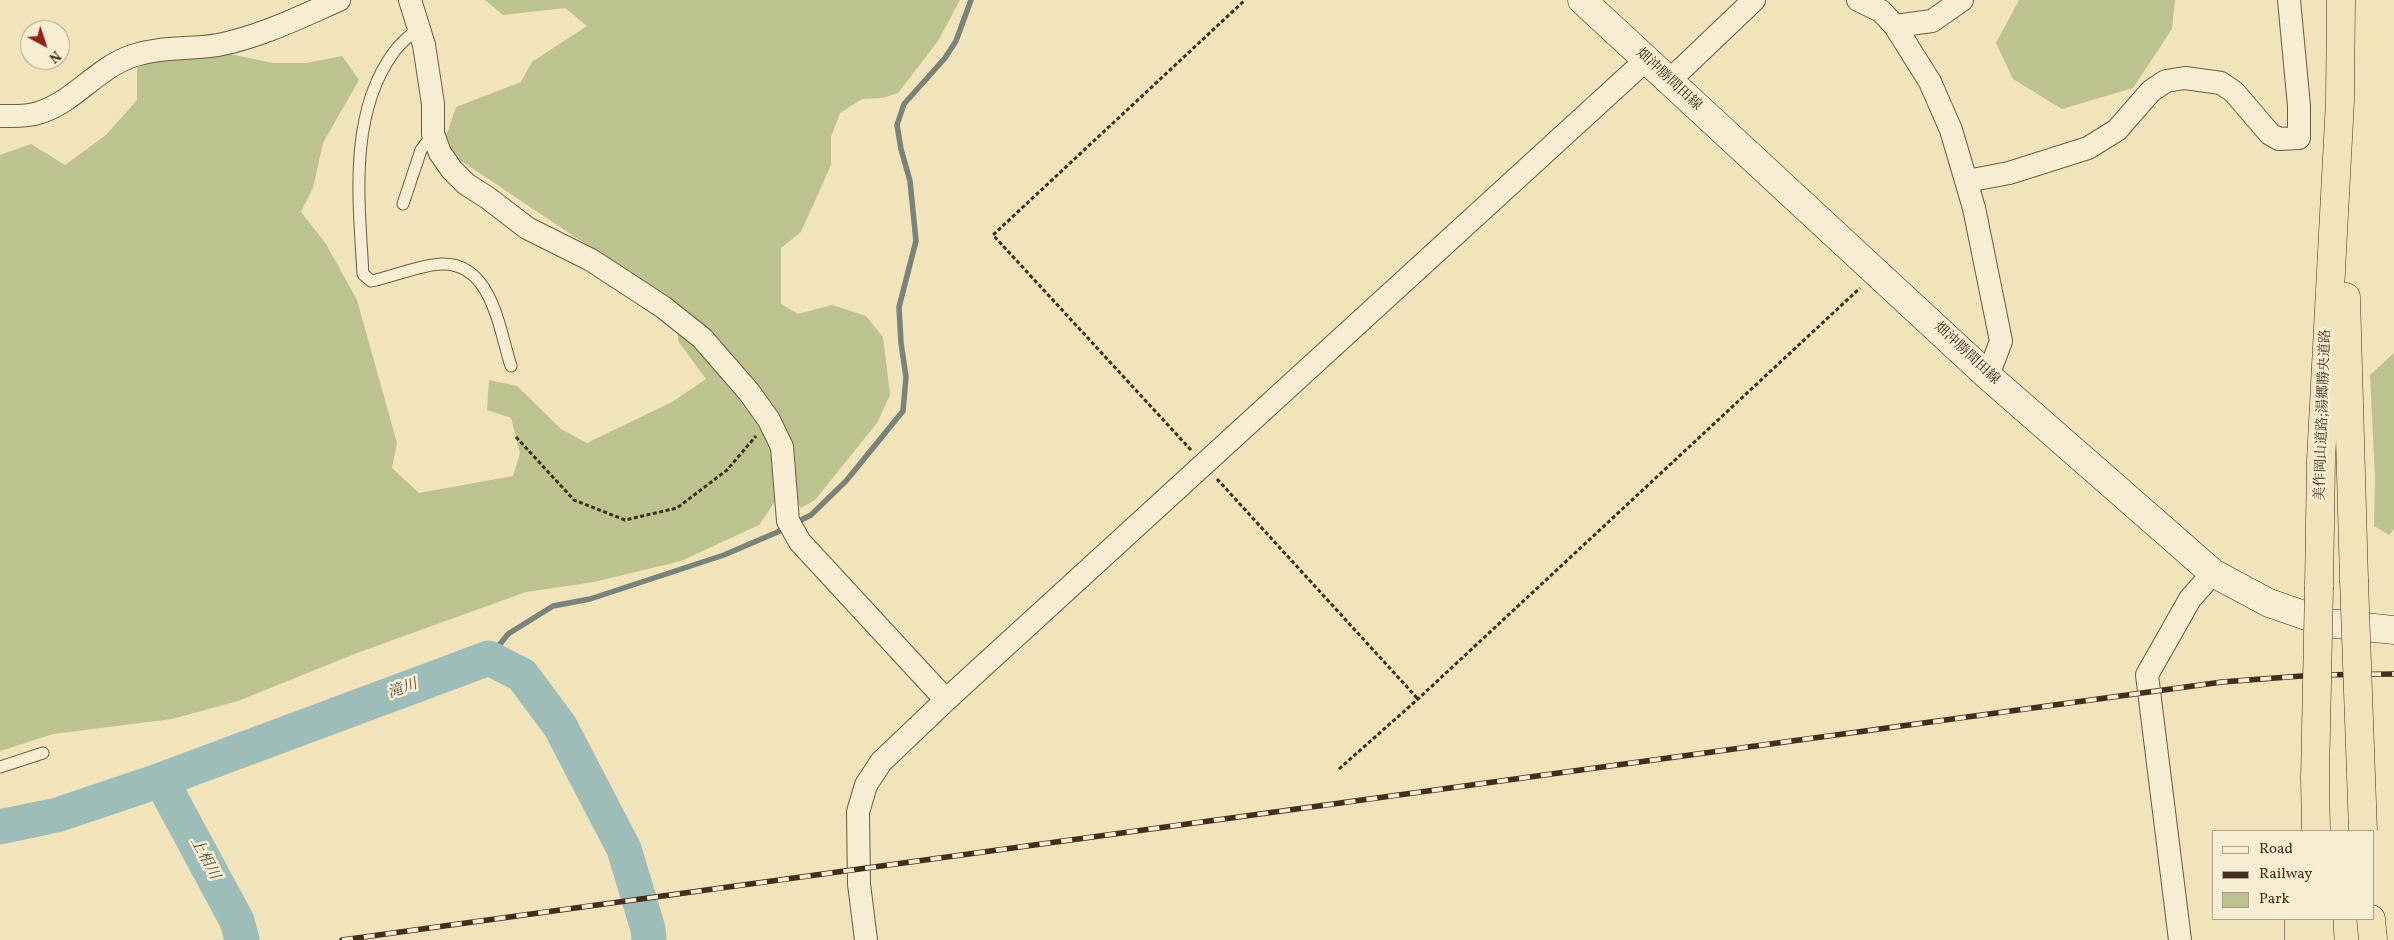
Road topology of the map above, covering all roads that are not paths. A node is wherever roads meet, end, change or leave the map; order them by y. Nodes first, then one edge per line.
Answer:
1 (339, 0) edge
2 (410, 0) edge
3 (1582, 0) edge
4 (1754, 0) edge
5 (1858, 0) edge
6 (1962, 0) edge
7 (2289, 0) edge
8 (2341, 0) edge
9 (1895, 26) junction
10 (418, 28) junction
11 (1646, 60) junction
12 (1669, 81) junction
13 (2340, 101) junction
14 (0, 116) edge
15 (433, 134) junction
16 (1966, 182) junction
17 (403, 204) dead end
18 (511, 366) dead end
19 (1988, 376) junction
20 (2213, 573) junction
21 (2394, 630) edge
22 (946, 700) junction
23 (43, 753) dead end
24 (0, 767) edge
25 (2316, 830) edge
26 (2363, 830) edge
27 (2299, 920) edge
28 (2319, 920) edge
29 (2371, 920) edge
30 (866, 940) edge
31 (2180, 940) edge
32 (2299, 940) edge
33 (2320, 940) edge
34 (2373, 940) edge

1 - 14 street
2 - 10 street
3 - 11 main road, 畑沖勝間田線
4 - 12 street
5 - 9 street
6 - 9 street
7 - 16 street
8 - 13 highway, 美作岡山道路;湯郷勝央道路
9 - 16 street
10 - 15 street
10 - 18 lane
11 - 12 main road, 畑沖勝間田線
11 - 22 street
12 - 19 main road, 畑沖勝間田線
13 - 25 highway, 美作岡山道路;湯郷勝央道路, bridge
13 - 26 highway, bridge
15 - 17 lane
15 - 22 street
16 - 19 street
19 - 20 main road, 畑沖勝間田線
20 - 21 main road, 畑沖勝間田線
20 - 31 street
22 - 30 street
23 - 24 lane
27 - 32 highway
28 - 33 highway
29 - 34 highway

